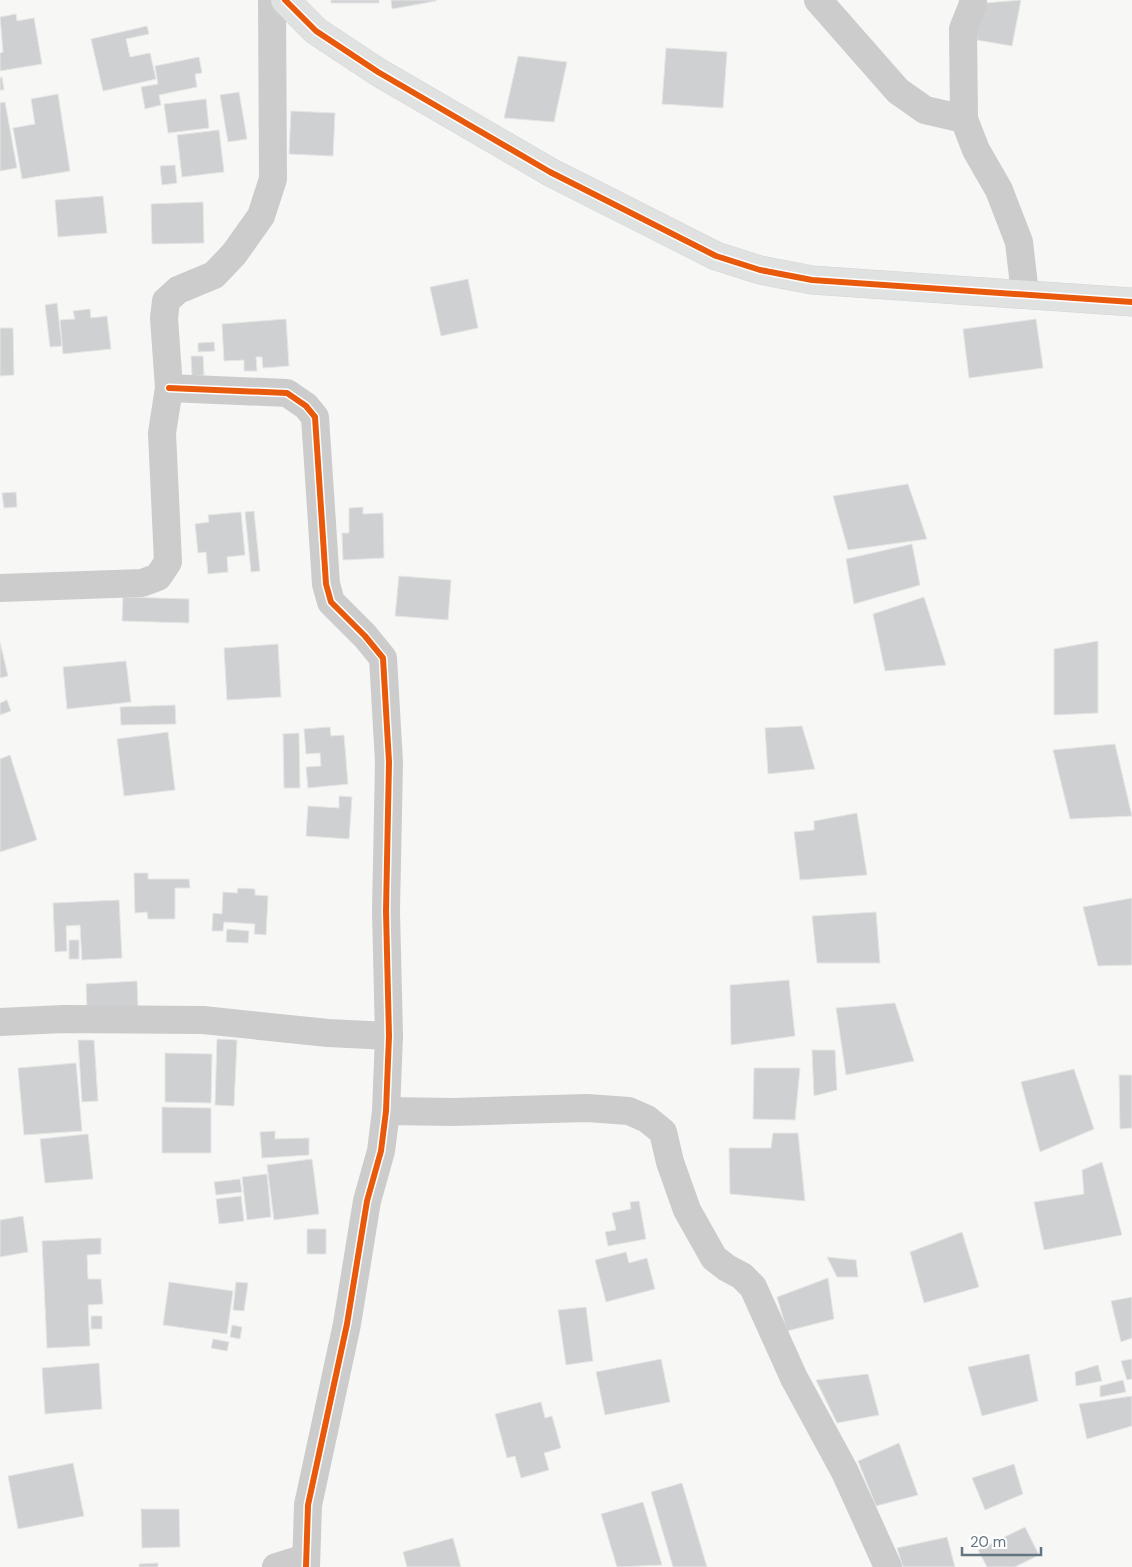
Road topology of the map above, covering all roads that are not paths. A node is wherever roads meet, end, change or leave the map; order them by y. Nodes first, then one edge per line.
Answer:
1 (272, 0) edge
2 (285, 0) edge
3 (818, 0) edge
4 (972, 0) edge
5 (964, 119) junction
6 (1024, 294) junction
7 (1132, 302) edge
8 (169, 388) junction
9 (0, 588) edge
10 (0, 1022) edge
11 (389, 1036) junction
12 (386, 1111) junction
13 (305, 1562) edge
14 (276, 1567) edge
15 (888, 1567) edge

1 - 8 street
2 - 6 street
3 - 5 street
4 - 5 street
5 - 6 street
6 - 7 street
8 - 9 street
8 - 11 street
10 - 11 street
11 - 12 street
12 - 13 street
12 - 15 street
13 - 14 street

